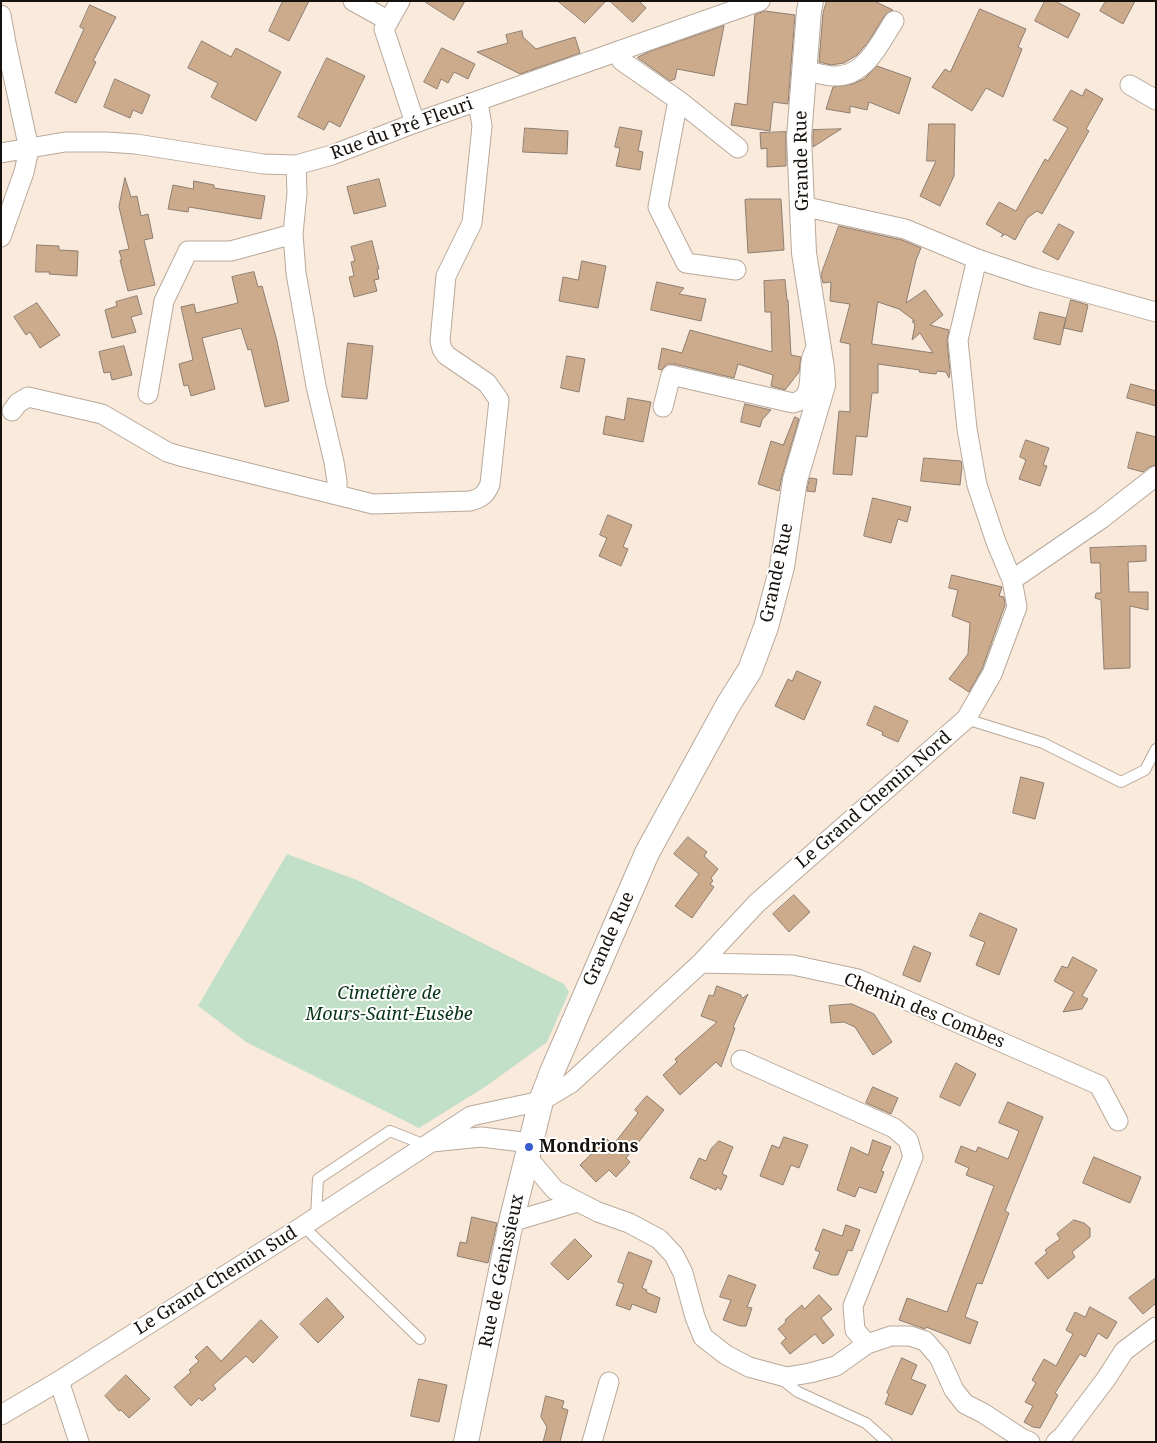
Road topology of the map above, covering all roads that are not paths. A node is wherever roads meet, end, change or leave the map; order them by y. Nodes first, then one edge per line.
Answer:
1 (353, 1) edge
2 (400, 1) edge
3 (760, 1) edge
4 (812, 1) edge
5 (1, 15) edge
6 (389, 21) junction
7 (894, 21) dead end
8 (616, 52) junction
9 (803, 70) junction
10 (1130, 85) dead end
11 (678, 100) junction
12 (1156, 100) edge
13 (478, 102) junction
14 (416, 123) junction
15 (738, 148) dead end
16 (29, 149) junction
17 (1, 153) edge
18 (296, 165) junction
19 (802, 206) junction
20 (293, 234) junction
21 (1, 237) edge
22 (977, 259) junction
23 (736, 270) dead end
24 (1156, 312) edge
25 (819, 350) junction
26 (148, 394) dead end
27 (663, 407) dead end
28 (12, 411) dead end
29 (1156, 476) edge
30 (337, 495) junction
31 (1012, 580) junction
32 (966, 719) junction
33 (1156, 749) edge
34 (701, 963) junction
35 (741, 1060) dead end
36 (541, 1101) junction
37 (1118, 1121) dead end
38 (427, 1144) junction
39 (529, 1150) junction
40 (578, 1202) junction
41 (309, 1222) junction
42 (511, 1222) junction
43 (1156, 1327) edge
44 (420, 1339) dead end
45 (867, 1344) junction
46 (773, 1374) junction
47 (59, 1381) junction
48 (609, 1382) dead end
49 (1, 1415) edge
50 (79, 1442) edge
51 (466, 1442) edge
52 (592, 1442) edge
53 (887, 1442) edge
54 (1030, 1442) edge
55 (1056, 1442) edge

1 - 6 street
2 - 6 street
3 - 8 street, Rue du Pré Fleuri
4 - 9 street, Grande Rue
5 - 16 street
6 - 14 street
7 - 9 street
8 - 11 street
8 - 13 street, Rue du Pré Fleuri
9 - 19 street, Grande Rue
10 - 12 street
11 - 15 street
11 - 23 street
13 - 14 street, Rue du Pré Fleuri
13 - 30 street
14 - 18 street, Rue du Pré Fleuri
16 - 17 street, Rue du Pré Fleuri
16 - 18 street, Rue du Pré Fleuri
16 - 21 street
18 - 20 street
19 - 22 street
19 - 25 street, Grande Rue
20 - 26 street
20 - 30 street
22 - 24 street
22 - 31 street, Le Grand Chemin Nord
25 - 27 street
25 - 36 street, Grande Rue
28 - 30 street
29 - 31 street
31 - 32 street, Le Grand Chemin Nord
32 - 33 lane
32 - 34 street, Le Grand Chemin Nord
34 - 36 street, Le Grand Chemin Nord
34 - 37 street, Chemin des Combes
35 - 45 street
36 - 38 street, Le Grand Chemin Sud
36 - 39 street, Rue de Génissieux
38 - 39 street
38 - 41 street, Le Grand Chemin Sud
38 - 41 lane
39 - 40 street
39 - 42 street, Rue de Génissieux
40 - 42 street
40 - 46 street
41 - 44 lane
41 - 47 street, Le Grand Chemin Sud
42 - 51 street, Rue de Génissieux
43 - 55 street
45 - 46 street
45 - 54 street
46 - 53 lane
47 - 49 street, Le Grand Chemin Sud
47 - 50 street
48 - 52 street

